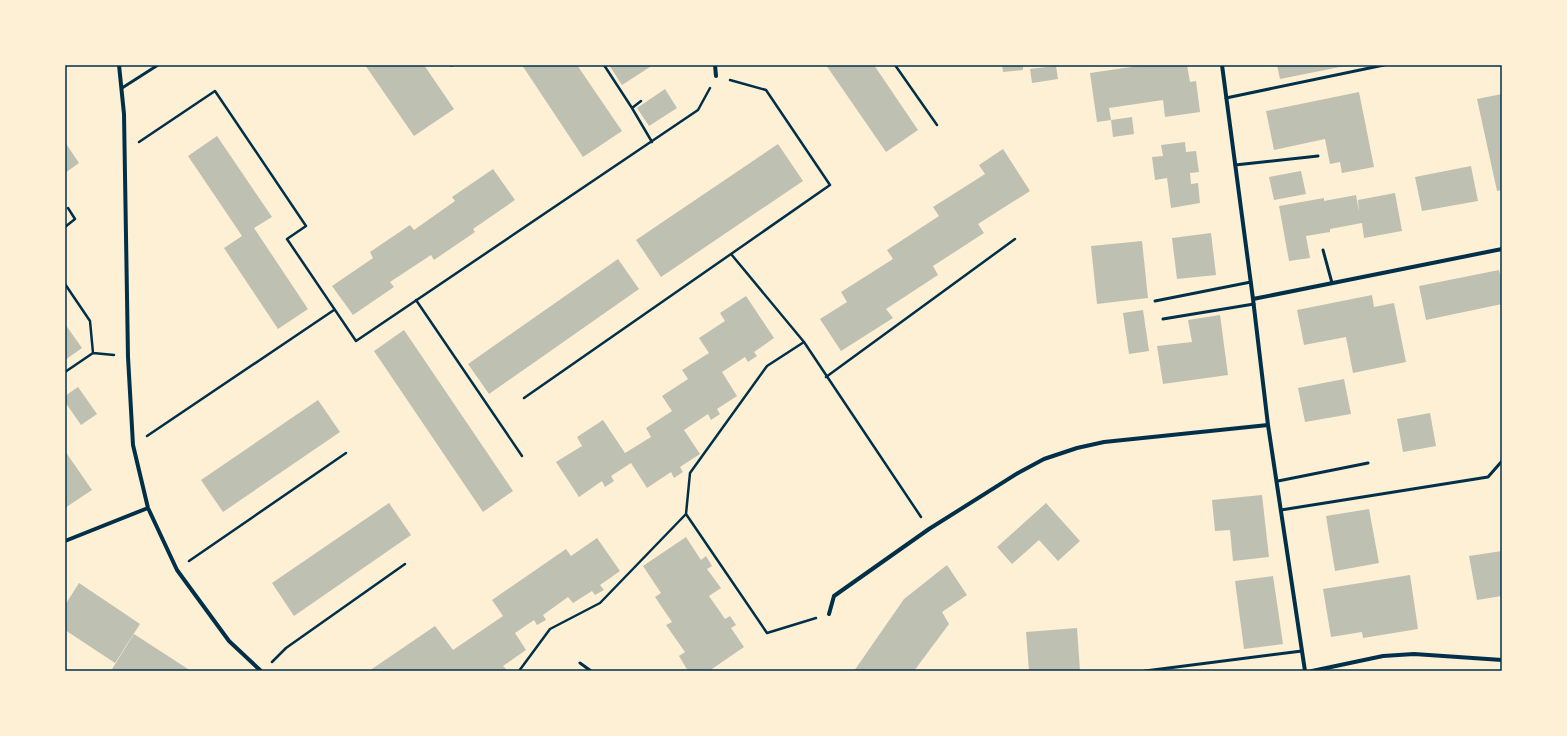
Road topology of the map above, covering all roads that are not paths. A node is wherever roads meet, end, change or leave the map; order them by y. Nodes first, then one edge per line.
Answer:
1 (119, 65) edge
2 (158, 65) edge
3 (715, 65) edge
4 (1222, 65) edge
5 (1384, 65) edge
6 (1367, 67) edge
7 (716, 76) road end
8 (122, 88) junction
9 (1226, 98) junction
10 (1318, 156) dead end
11 (1235, 165) junction
12 (1502, 249) edge
13 (1323, 250) dead end
14 (1251, 282) junction
15 (1332, 283) junction
16 (1155, 301) dead end
17 (1253, 302) junction
18 (1163, 319) dead end
19 (1268, 425) junction
20 (1502, 461) edge
21 (1368, 464) dead end
22 (1278, 480) junction
23 (148, 508) junction
24 (1281, 510) junction
25 (65, 541) edge
26 (829, 614) road end
27 (1302, 651) junction
28 (1502, 660) edge
29 (580, 663) dead end
30 (261, 671) edge
31 (591, 671) edge
32 (1145, 671) edge
33 (1305, 671) edge
34 (1312, 671) edge

1 - 8 street
2 - 8 lane
3 - 7 street
4 - 9 street
5 - 6 lane
6 - 9 lane
8 - 23 street
9 - 11 street
10 - 11 lane
11 - 14 street
12 - 15 street
13 - 15 lane
14 - 16 lane
14 - 17 street
15 - 17 street
17 - 18 lane
17 - 19 street
19 - 22 street
19 - 26 street
20 - 24 lane
21 - 22 lane
22 - 24 street
23 - 25 street
23 - 30 street
24 - 27 street
27 - 32 lane
27 - 33 street
28 - 34 street
29 - 31 lane

